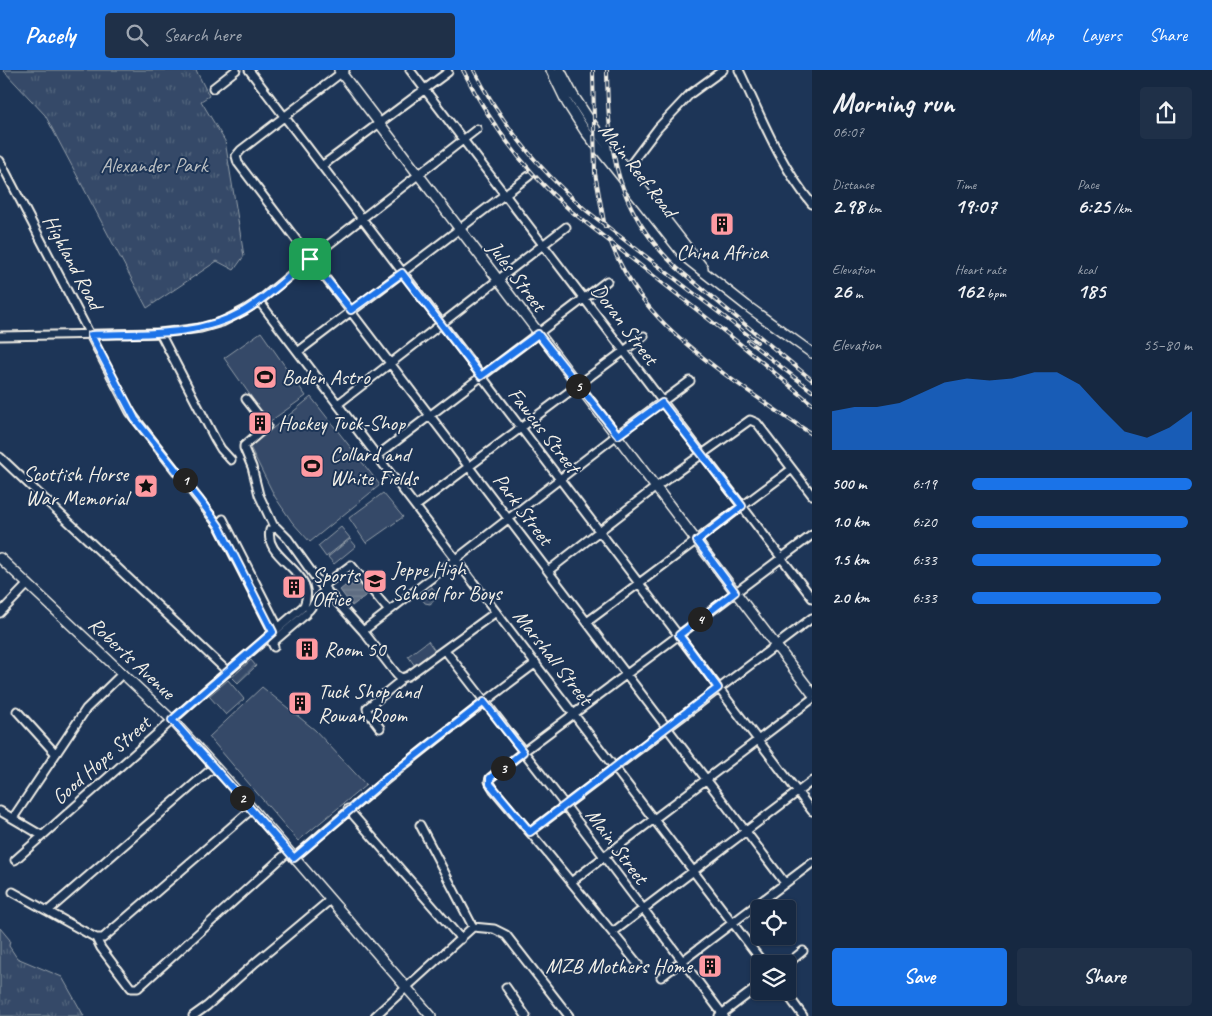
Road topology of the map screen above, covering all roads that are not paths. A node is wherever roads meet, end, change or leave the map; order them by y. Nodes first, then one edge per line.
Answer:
1 (236, 70) edge
2 (249, 70) edge
3 (410, 70) edge
4 (551, 70) edge
5 (560, 70) edge
6 (723, 70) edge
7 (739, 70) edge
8 (342, 71) edge
9 (448, 72) dead end
10 (213, 88) dead end
11 (424, 90) junction
12 (285, 116) junction
13 (380, 124) junction
14 (478, 129) dead end
15 (463, 140) junction
16 (604, 147) junction
17 (0, 161) edge
18 (323, 165) junction
19 (624, 173) junction
20 (419, 175) junction
21 (528, 176) dead end
22 (504, 195) junction
23 (812, 204) edge
24 (363, 219) junction
25 (566, 227) dead end
26 (459, 229) junction
27 (542, 246) junction
28 (310, 259) junction
29 (402, 273) junction
30 (498, 279) junction
31 (607, 281) dead end
32 (584, 299) junction
33 (259, 301) junction
34 (351, 310) junction
35 (442, 324) junction
36 (160, 333) junction
37 (538, 334) junction
38 (91, 335) junction
39 (0, 336) edge
40 (644, 336) dead end
41 (623, 350) junction
42 (299, 351) junction
43 (812, 353) edge
44 (391, 364) junction
45 (481, 376) junction
46 (690, 381) dead end
47 (577, 385) junction
48 (246, 399) dead end
49 (662, 403) junction
50 (338, 404) junction
51 (430, 416) junction
52 (521, 428) junction
53 (618, 435) junction
54 (702, 454) junction
55 (378, 456) junction
56 (0, 457) edge
57 (231, 460) dead end
58 (468, 467) junction
59 (792, 469) junction
60 (560, 479) junction
61 (656, 487) junction
62 (812, 495) edge
63 (416, 506) junction
64 (742, 506) junction
65 (223, 519) dead end
66 (508, 519) junction
67 (274, 527) junction
68 (600, 531) junction
69 (812, 534) edge
70 (697, 541) junction
71 (0, 558) edge
72 (782, 558) junction
73 (456, 559) junction
74 (548, 571) junction
75 (28, 584) junction
76 (640, 584) junction
77 (324, 588) junction
78 (735, 592) junction
79 (812, 598) edge
80 (306, 611) junction
81 (388, 611) junction
82 (496, 612) junction
83 (0, 613) edge
84 (812, 618) edge
85 (587, 622) junction
86 (276, 630) junction
87 (363, 631) junction
88 (679, 635) junction
89 (776, 644) junction
90 (274, 647) dead end
91 (445, 650) junction
92 (536, 663) junction
93 (228, 672) junction
94 (123, 673) junction
95 (627, 674) junction
96 (399, 677) junction
97 (718, 688) junction
98 (812, 694) edge
99 (812, 699) edge
100 (484, 702) junction
101 (17, 710) dead end
102 (574, 714) junction
103 (172, 720) junction
104 (667, 727) junction
105 (380, 728) dead end
106 (758, 740) junction
107 (523, 752) junction
108 (56, 754) junction
109 (214, 766) junction
110 (615, 767) junction
111 (707, 779) junction
112 (812, 781) edge
113 (798, 792) junction
114 (565, 805) junction
115 (252, 809) junction
116 (348, 810) junction
117 (0, 811) edge
118 (812, 811) edge
119 (13, 818) junction
120 (654, 819) junction
121 (420, 825) dead end
122 (530, 832) junction
123 (746, 832) junction
124 (41, 835) junction
125 (291, 855) junction
126 (604, 858) junction
127 (15, 860) dead end
128 (812, 863) edge
129 (694, 871) junction
130 (571, 882) junction
131 (785, 883) junction
132 (13, 892) dead end
133 (330, 900) junction
134 (643, 909) junction
135 (49, 910) junction
136 (733, 923) junction
137 (473, 927) junction
138 (613, 932) junction
139 (96, 938) junction
140 (461, 939) junction
141 (803, 951) dead end
142 (757, 955) edge
143 (796, 957) edge
144 (682, 962) junction
145 (638, 964) dead end
146 (662, 977) dead end
147 (506, 987) dead end
148 (407, 988) junction
149 (751, 991) edge
150 (791, 1000) edge
151 (721, 1015) edge
152 (193, 1016) edge
153 (375, 1016) edge
154 (431, 1016) edge
155 (526, 1016) edge
156 (569, 1016) edge
157 (803, 1016) edge

1 - 10 street
2 - 12 street, Fawcus Street
3 - 11 street, Doran Street
4 - 16 main road, Main Reef Road
5 - 16 main road, Main Reef Road
6 - 19 street
7 - 23 street
8 - 12 street
8 - 13 main road, Jules Street
9 - 11 street
11 - 13 street
11 - 15 street, Doran Street
12 - 18 street, Fawcus Street
12 - 28 street, Park Street
13 - 18 street
13 - 20 main road, Jules Street
14 - 15 street
15 - 20 street
15 - 22 street, Doran Street
16 - 19 main road, Main Reef Road
17 - 38 street, Highland Road
18 - 24 street, Fawcus Street
19 - 43 main road, Main Reef Road
20 - 24 street
20 - 26 main road, Jules Street
21 - 22 street
22 - 26 street
22 - 27 street, Doran Street
24 - 28 street
24 - 29 street, Fawcus Street
25 - 27 street
26 - 29 street
26 - 30 main road, Jules Street
27 - 30 street
27 - 32 street, Doran Street
28 - 33 street
28 - 34 street, Park Street
29 - 34 street
29 - 35 street, Fawcus Street
30 - 35 street
30 - 37 main road, Jules Street
31 - 32 street
32 - 37 street
32 - 41 street, Doran Street
33 - 36 street
33 - 42 street, Marshall Street
34 - 42 street
34 - 44 street, Park Street
35 - 44 street
35 - 45 street, Fawcus Street
36 - 38 street
36 - 57 street
37 - 45 street
37 - 47 main road, Jules Street
38 - 39 street
38 - 86 street, Highland Road
40 - 41 street
41 - 47 street
41 - 49 street, Doran Street
42 - 50 street, Marshall Street
44 - 50 street
44 - 51 street, Park Street
45 - 51 street
45 - 52 street, Fawcus Street
46 - 49 street
47 - 52 street
47 - 53 main road, Jules Street
48 - 67 street
49 - 53 street
49 - 54 street, Doran Street
50 - 55 street, Marshall Street
51 - 55 street
51 - 58 street, Park Street
52 - 58 street
52 - 60 street, Fawcus Street
53 - 60 street
53 - 61 main road, Jules Street
54 - 59 street
54 - 61 street
54 - 64 street, Doran Street
55 - 63 street, Marshall Street
56 - 93 street
58 - 63 street
58 - 66 street, Park Street
59 - 62 street
59 - 64 street
60 - 66 street
60 - 68 street, Fawcus Street
61 - 68 street
61 - 70 main road, Jules Street
63 - 73 street, Marshall Street
64 - 70 street
64 - 72 street, Doran Street
65 - 86 street
66 - 73 street
66 - 74 street, Park Street
67 - 77 street
67 - 80 street
68 - 74 street
68 - 76 street, Fawcus Street
69 - 72 street
70 - 76 street
70 - 78 main road, Jules Street
71 - 75 main road, Roberts Avenue
72 - 78 street
72 - 79 street, Doran Street
73 - 81 street
73 - 82 street, Marshall Street
74 - 85 street, Park Street
75 - 83 street
75 - 94 main road, Roberts Avenue
76 - 85 street
76 - 88 street, Fawcus Street
77 - 80 street
77 - 81 street
77 - 87 street
78 - 88 street
78 - 89 main road, Jules Street
80 - 86 street, Good Hope Street
80 - 90 street
81 - 87 street
82 - 91 street
82 - 92 street, Marshall Street
84 - 89 street
85 - 95 street, Park Street
86 - 93 street, Good Hope Street
87 - 96 street
88 - 95 street
88 - 97 street, Fawcus Street
89 - 97 street
89 - 98 main road, Jules Street
91 - 96 street
91 - 100 street, Main Street
92 - 100 street
92 - 102 street, Marshall Street
93 - 103 street, Good Hope Street
94 - 103 main road, Roberts Avenue
94 - 108 street
95 - 102 street
95 - 104 street, Park Street
96 - 105 street
97 - 104 street
97 - 106 street, Fawcus Street
99 - 106 street
100 - 107 street, Main Street
100 - 116 street
101 - 108 street
102 - 107 street
102 - 110 street, Marshall Street
103 - 109 main road, Roberts Avenue
103 - 124 street, Good Hope Street
104 - 110 street
104 - 111 street, Park Street
106 - 111 street
106 - 113 street, Fawcus Street
107 - 114 street, Main Street
107 - 122 street
108 - 119 street
109 - 115 main road, Roberts Avenue
109 - 135 street
110 - 114 street
110 - 120 street, Marshall Street
111 - 120 street
111 - 123 street, Park Street
112 - 113 street
113 - 118 street, Fawcus Street
113 - 123 street
114 - 122 street
114 - 126 street, Main Street
115 - 125 main road, Roberts Avenue
115 - 139 street
116 - 125 street
116 - 140 street
117 - 119 street
119 - 124 street
120 - 126 street
120 - 129 street, Marshall Street
121 - 137 street
122 - 130 street
123 - 129 street
123 - 131 street, Park Street
124 - 127 street, Good Hope Street
125 - 133 main road, Roberts Avenue
125 - 139 street
126 - 130 street
126 - 134 street, Main Street
128 - 131 street
129 - 134 street
129 - 136 street, Marshall Street
130 - 138 street
131 - 136 street
132 - 135 street
133 - 148 main road, Roberts Avenue
133 - 152 street
134 - 138 street
134 - 144 street, Main Street
135 - 139 street
136 - 142 street, Marshall Street
136 - 144 street
137 - 140 street
137 - 156 street
138 - 145 street
140 - 148 street
141 - 143 street
144 - 146 street
144 - 151 street, Main Street
147 - 155 street
148 - 153 street
148 - 154 main road, Roberts Avenue
149 - 151 street
150 - 157 street

